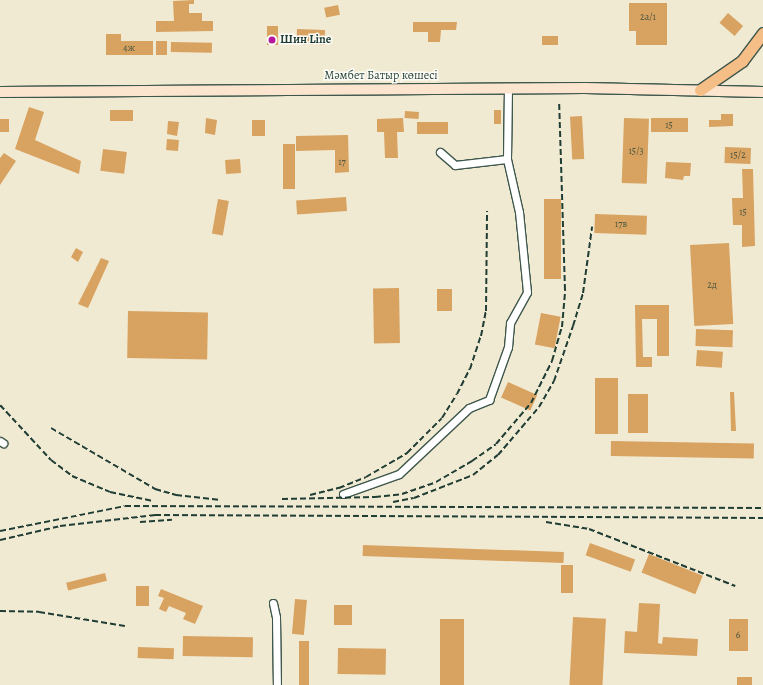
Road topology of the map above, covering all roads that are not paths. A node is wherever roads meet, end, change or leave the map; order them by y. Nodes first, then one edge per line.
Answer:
1 (763, 33) edge
2 (508, 88) junction
3 (700, 90) junction
4 (0, 92) edge
5 (763, 92) edge
6 (440, 152) dead end
7 (507, 159) junction
8 (342, 494) dead end
9 (273, 603) dead end
10 (277, 685) edge

1 - 3 main road
2 - 3 main road, Мәмбет Батыр көшесі
2 - 4 main road, Мәмбет Батыр көшесі
2 - 7 street
3 - 5 main road, Мәмбет Батыр көшесі
6 - 7 street
7 - 8 street
9 - 10 street

